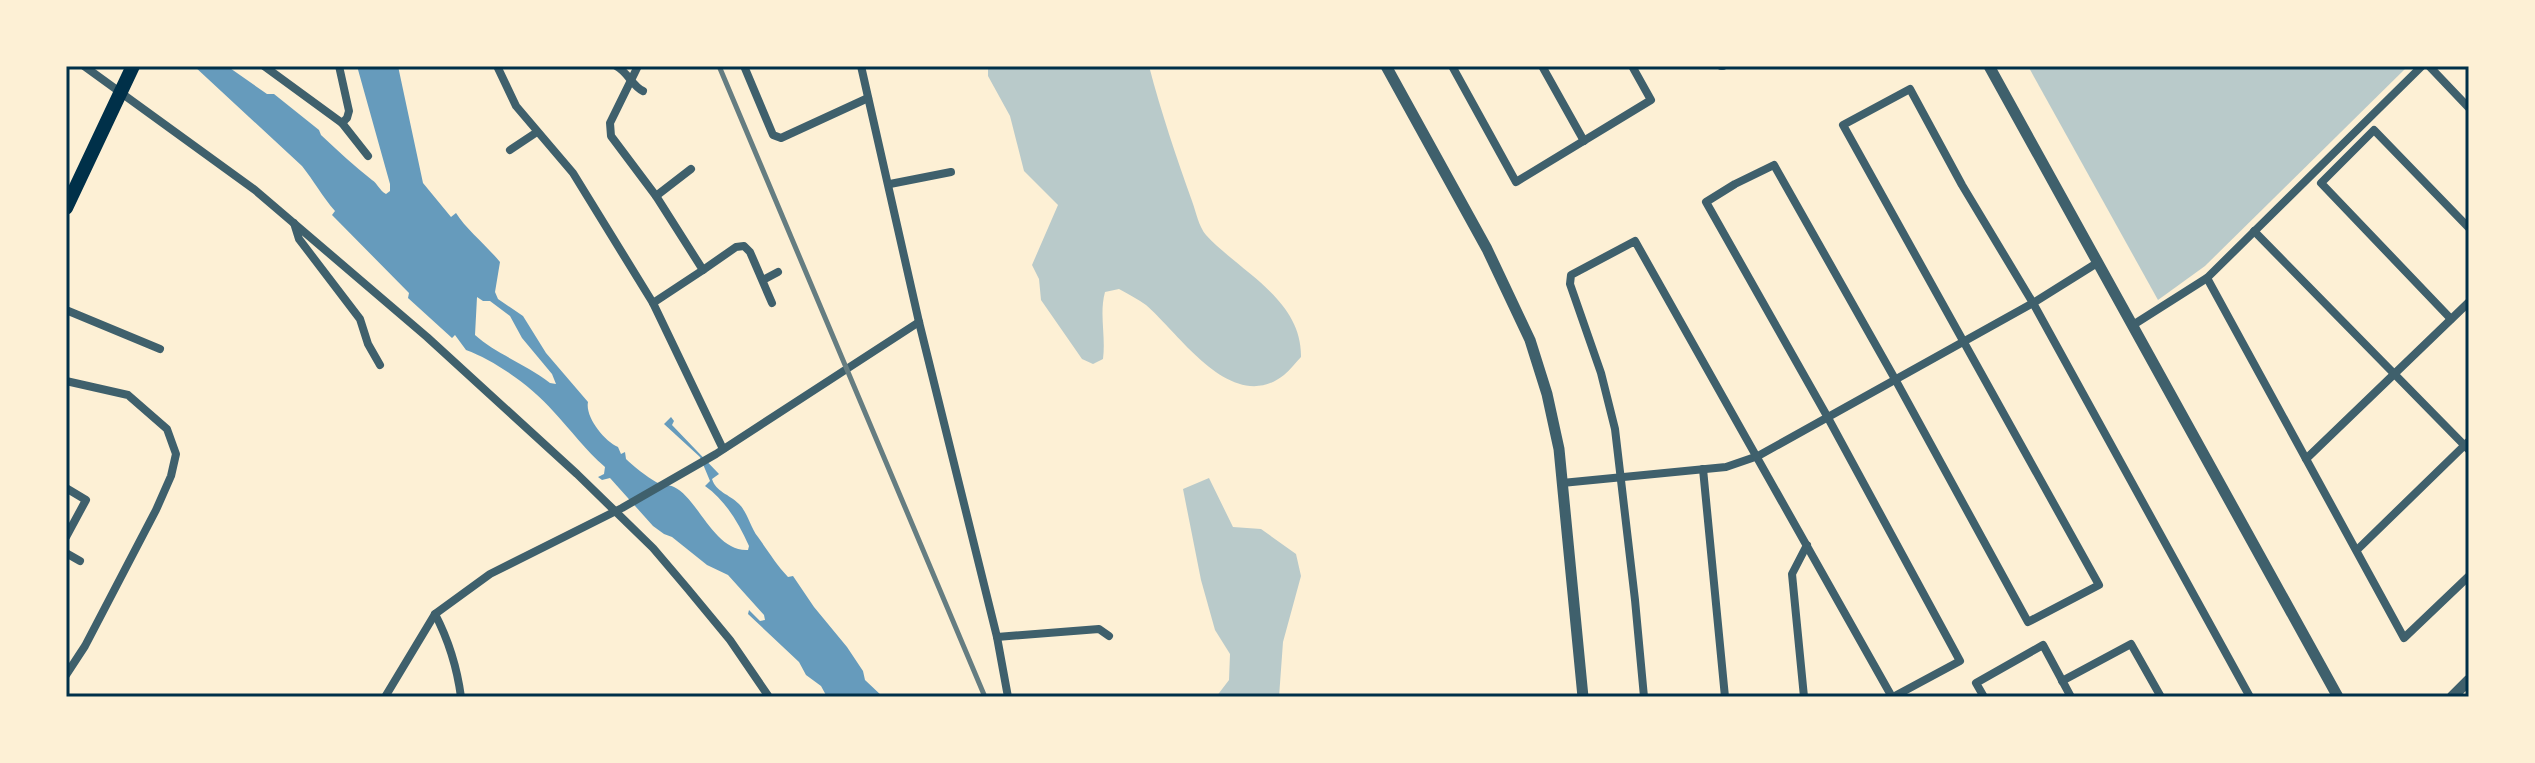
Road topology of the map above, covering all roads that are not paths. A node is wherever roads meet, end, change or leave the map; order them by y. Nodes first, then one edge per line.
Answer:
1 (84, 66) edge
2 (133, 66) edge
3 (264, 66) edge
4 (339, 66) edge
5 (497, 66) edge
6 (616, 66) edge
7 (638, 66) edge
8 (744, 66) edge
9 (861, 66) edge
10 (1386, 66) edge
11 (1452, 66) edge
12 (1542, 66) edge
13 (1632, 66) edge
14 (1989, 66) edge
15 (2422, 66) edge
16 (2429, 66) edge
17 (632, 80) junction
18 (122, 89) junction
19 (643, 91) dead end
20 (868, 98) junction
21 (2469, 108) edge
22 (342, 123) junction
23 (537, 132) junction
24 (1584, 141) junction
25 (510, 150) dead end
26 (368, 156) dead end
27 (691, 169) dead end
28 (951, 172) dead end
29 (937, 175) junction
30 (890, 184) junction
31 (939, 186) dead end
32 (656, 196) junction
33 (66, 208) edge
34 (294, 222) junction
35 (2469, 228) edge
36 (2254, 231) junction
37 (2097, 263) junction
38 (703, 270) junction
39 (778, 272) dead end
40 (2207, 278) junction
41 (763, 280) junction
42 (2469, 302) edge
43 (653, 303) junction
44 (772, 303) dead end
45 (2033, 303) junction
46 (66, 310) edge
47 (2451, 319) junction
48 (919, 322) junction
49 (2133, 325) junction
50 (1964, 341) junction
51 (160, 349) dead end
52 (380, 365) dead end
53 (2394, 375) junction
54 (1895, 379) junction
55 (66, 381) edge
56 (1827, 416) junction
57 (2467, 445) edge
58 (720, 452) junction
59 (1758, 456) junction
60 (2306, 459) junction
61 (1703, 469) junction
62 (1620, 478) junction
63 (1562, 483) junction
64 (66, 488) edge
65 (619, 509) junction
66 (66, 537) edge
67 (1807, 545) junction
68 (2357, 550) junction
69 (66, 553) edge
70 (80, 561) dead end
71 (2469, 576) edge
72 (435, 614) junction
73 (1109, 636) dead end
74 (997, 637) junction
75 (66, 675) edge
76 (2469, 680) edge
77 (2062, 681) junction
78 (385, 697) edge
79 (461, 697) edge
80 (769, 697) edge
81 (1008, 697) edge
82 (1583, 697) edge
83 (1644, 697) edge
84 (1725, 697) edge
85 (1804, 697) edge
86 (1893, 697) edge
87 (1984, 697) edge
88 (2071, 697) edge
89 (2161, 697) edge
90 (2250, 697) edge
91 (2338, 697) edge
92 (2452, 697) edge

1 - 18 street
2 - 18 main road
3 - 22 street
4 - 22 street
5 - 23 street
6 - 17 street
7 - 17 street
8 - 20 street
9 - 20 street
10 - 63 street
11 - 24 street
12 - 24 street
13 - 24 street
14 - 37 street
15 - 36 street
16 - 21 street
17 - 19 street
17 - 32 street
18 - 33 main road
18 - 34 street
20 - 30 street
22 - 26 street
23 - 25 street
23 - 43 street
27 - 32 street
28 - 29 street
29 - 30 street
29 - 31 street
30 - 48 street
32 - 38 street
34 - 52 street
34 - 65 street
35 - 47 street
36 - 40 street
36 - 53 street
37 - 45 street
37 - 49 street
38 - 41 street
38 - 43 street
39 - 41 street
40 - 49 street
40 - 60 street
41 - 44 street
42 - 47 street
43 - 58 street
45 - 50 street
45 - 50 street
45 - 90 street
46 - 51 street
47 - 53 street
48 - 58 street
48 - 74 street
49 - 91 street
50 - 54 street
50 - 54 street
53 - 57 street
53 - 60 street
54 - 56 street
54 - 56 street
55 - 75 street
56 - 59 street
56 - 86 street
57 - 68 street
58 - 65 street
59 - 61 street
59 - 62 street
59 - 67 street
60 - 68 street
61 - 62 street
61 - 84 street
62 - 63 street
62 - 83 street
63 - 82 street
64 - 66 street
65 - 72 street
65 - 80 street
67 - 85 street
67 - 86 street
68 - 71 street
69 - 70 street
72 - 78 street
72 - 79 street
73 - 74 street
74 - 81 street
76 - 92 street
77 - 87 street
77 - 88 street
77 - 89 street

